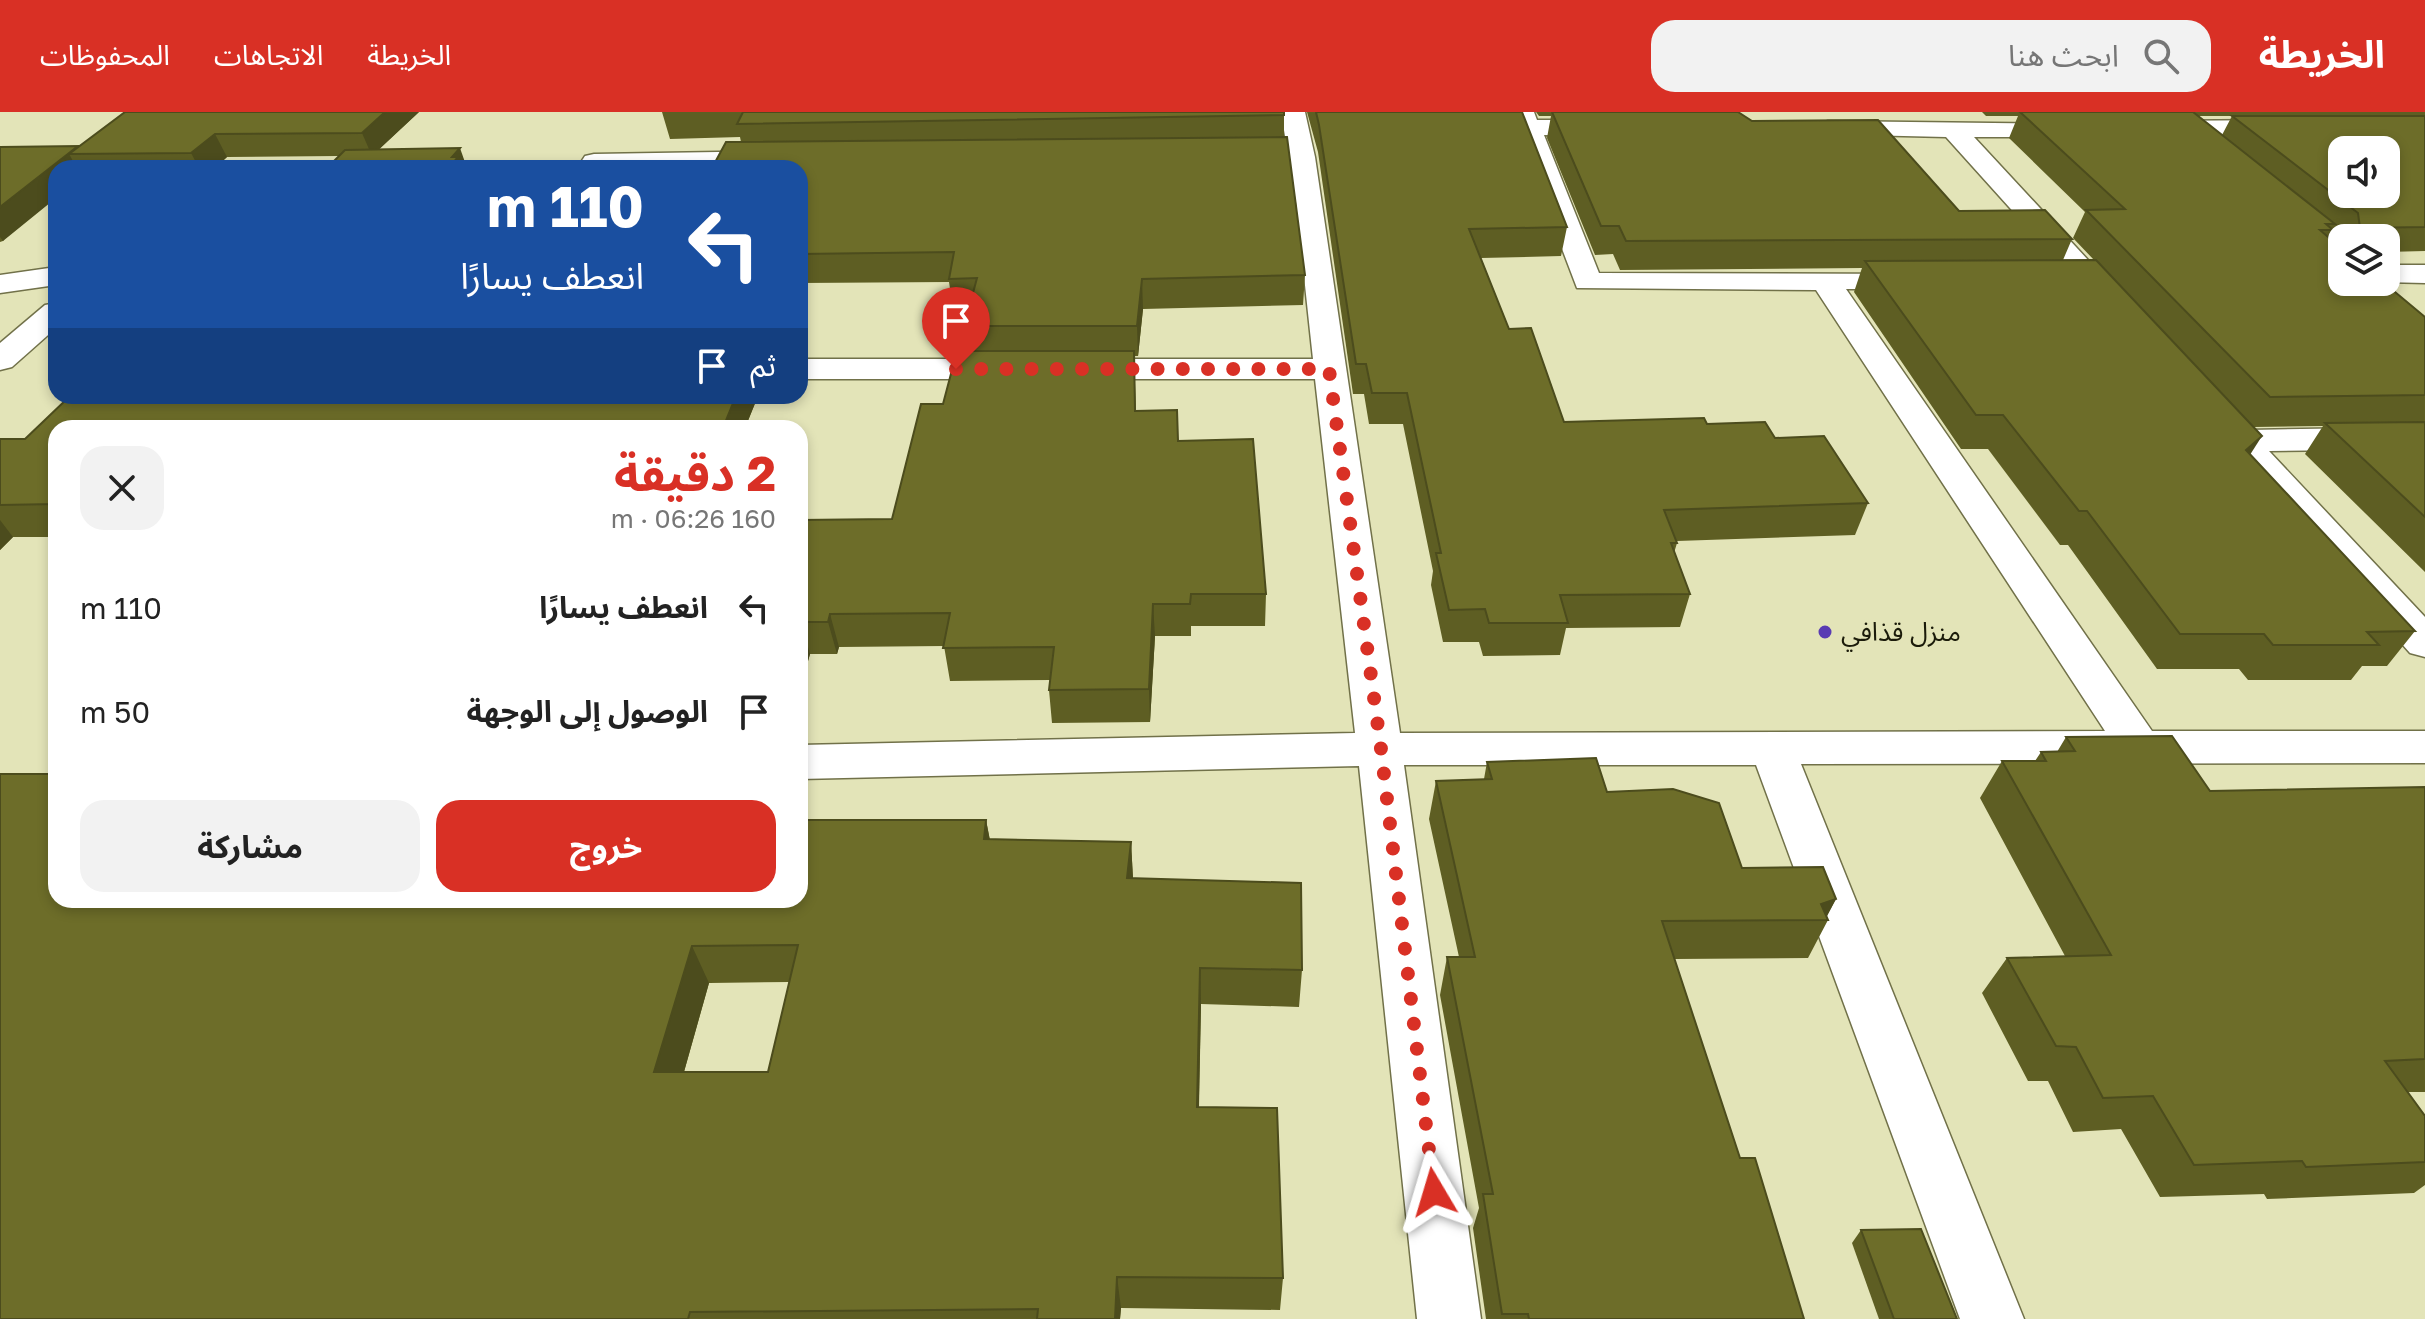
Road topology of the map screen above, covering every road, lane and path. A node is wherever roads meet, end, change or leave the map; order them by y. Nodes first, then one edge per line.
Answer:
1 (1526, 120) edge
2 (1640, 128) edge
3 (2188, 128) junction
4 (2315, 128) edge
5 (1797, 129) edge
6 (2095, 129) edge
7 (2126, 129) edge
8 (1954, 130) junction
9 (1288, 139) edge
10 (2224, 157) edge
11 (798, 159) edge
12 (730, 160) edge
13 (2425, 274) edge
14 (48, 277) edge
15 (1950, 280) edge
16 (1825, 281) junction
17 (2400, 281) edge
18 (0, 284) edge
19 (48, 319) edge
20 (2133, 325) edge
21 (0, 360) edge
22 (808, 369) edge
23 (1329, 369) junction
24 (2186, 383) edge
25 (2425, 438) edge
26 (2240, 441) junction
27 (2425, 643) edge
28 (2139, 747) junction
29 (2425, 747) edge
30 (1772, 748) junction
31 (1381, 749) junction
32 (808, 762) edge
33 (1449, 1319) edge
34 (1992, 1319) edge

1 - 2 street
1 - 16 street
3 - 4 street
3 - 7 street
3 - 10 street
5 - 8 street
6 - 8 street
8 - 20 street
9 - 23 street
11 - 12 street
13 - 17 street
14 - 18 street
15 - 16 street
16 - 28 street
19 - 21 street
22 - 23 street
23 - 31 street
24 - 26 street
25 - 26 street
26 - 27 street
28 - 29 street
28 - 30 street
30 - 31 street
30 - 34 street
31 - 32 street
31 - 33 street

